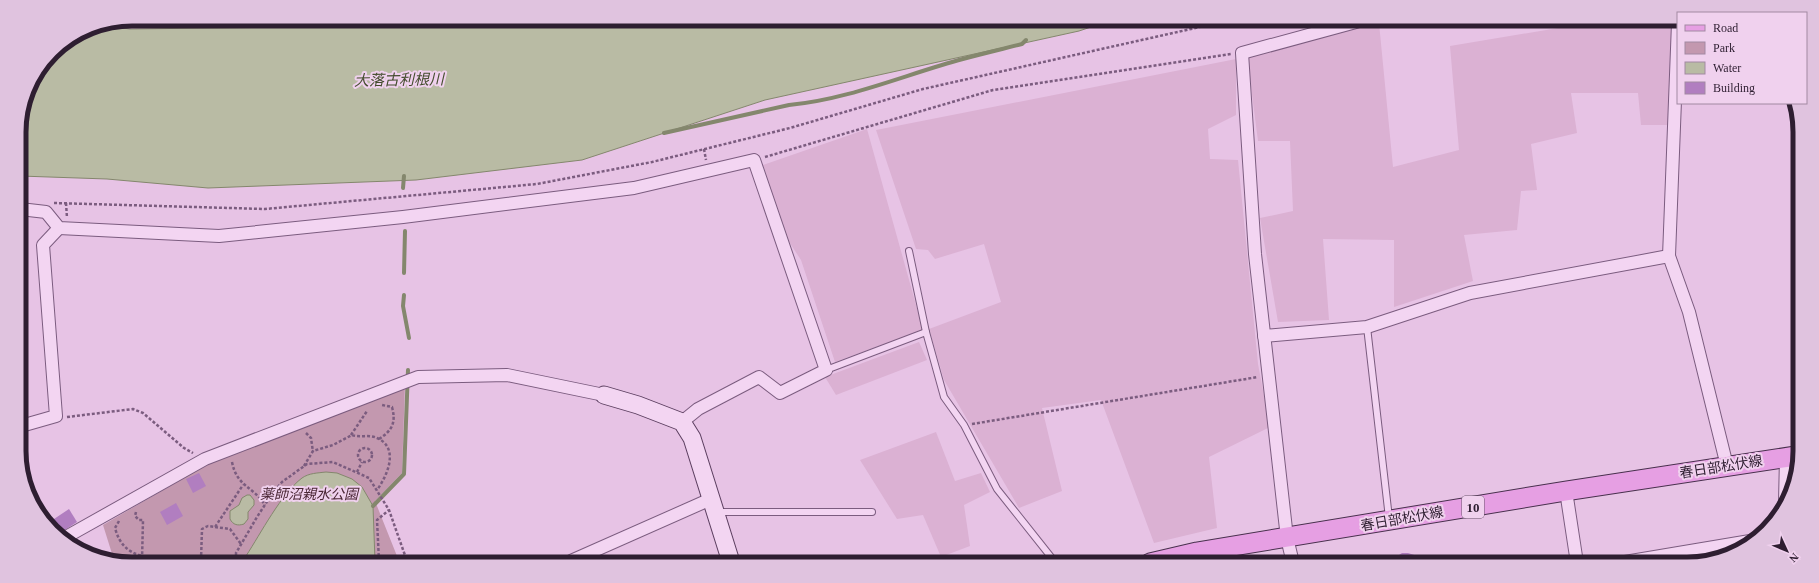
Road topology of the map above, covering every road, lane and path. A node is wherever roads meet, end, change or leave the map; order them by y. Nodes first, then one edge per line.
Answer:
1 (1204, 26) edge
2 (1341, 26) edge
3 (1677, 49) edge
4 (1242, 53) junction
5 (754, 160) junction
6 (47, 203) dead end
7 (26, 210) edge
8 (59, 228) junction
9 (909, 251) dead end
10 (1669, 256) junction
11 (1366, 327) junction
12 (926, 332) junction
13 (1264, 336) junction
14 (826, 370) junction
15 (1268, 376) junction
16 (604, 395) joint
17 (376, 406) dead end
18 (372, 408) dead end
19 (56, 416) junction
20 (682, 422) junction
21 (26, 425) edge
22 (964, 425) junction
23 (283, 429) junction
24 (350, 435) junction
25 (379, 439) junction
26 (313, 452) junction
27 (1791, 456) edge
28 (205, 459) junction
29 (232, 462) dead end
30 (362, 462) junction
31 (1727, 466) junction
32 (303, 468) junction
33 (357, 472) junction
34 (1787, 484) edge
35 (243, 485) junction
36 (376, 490) junction
37 (1566, 491) junction
38 (139, 496) junction
39 (265, 505) junction
40 (713, 506) junction
41 (389, 510) junction
42 (872, 512) dead end
43 (136, 517) junction
44 (122, 518) dead end
45 (129, 518) dead end
46 (1389, 521) junction
47 (214, 526) junction
48 (69, 535) edge
49 (1287, 538) junction
50 (242, 544) junction
51 (1737, 544) edge
52 (142, 556) joint
53 (201, 557) edge
54 (236, 557) edge
55 (379, 557) edge
56 (406, 557) edge
57 (581, 557) edge
58 (729, 557) edge
59 (1051, 557) edge
60 (1174, 557) edge
61 (1291, 557) edge
62 (1576, 557) edge
63 (1682, 557) edge

1 - 6 path
2 - 4 street
3 - 10 street
4 - 5 path
4 - 13 street
5 - 8 street
5 - 14 street
7 - 8 street
8 - 19 street
9 - 12 lane
10 - 11 street
10 - 31 street
11 - 13 street
11 - 46 lane
12 - 14 lane
12 - 22 lane
13 - 15 street
14 - 20 street
15 - 22 path
15 - 49 street
16 - 20 street
16 - 23 street
17 - 25 path
18 - 24 path
19 - 21 street
19 - 28 path
20 - 40 street
22 - 59 lane
23 - 26 path
23 - 28 street
24 - 25 path
24 - 26 path
25 - 36 path
26 - 32 path
27 - 31 main road, 春日部松伏線 / 10
27 - 34 street
28 - 38 street
29 - 35 path
30 - 30 path
30 - 33 path
31 - 37 main road, 春日部松伏線 / 10
32 - 33 path
32 - 39 path
33 - 36 path
35 - 39 path
35 - 47 path
36 - 41 path
37 - 46 main road, 春日部松伏線 / 10
37 - 62 street
38 - 43 path
38 - 48 street
39 - 50 path
40 - 42 lane
40 - 57 street
40 - 58 street
41 - 55 path
41 - 56 path
43 - 45 path
43 - 52 path
44 - 52 path
46 - 49 main road, 春日部松伏線 / 10
47 - 50 path
47 - 53 path
49 - 60 main road, 春日部松伏線 / 10
49 - 61 street
50 - 54 path
51 - 63 street

